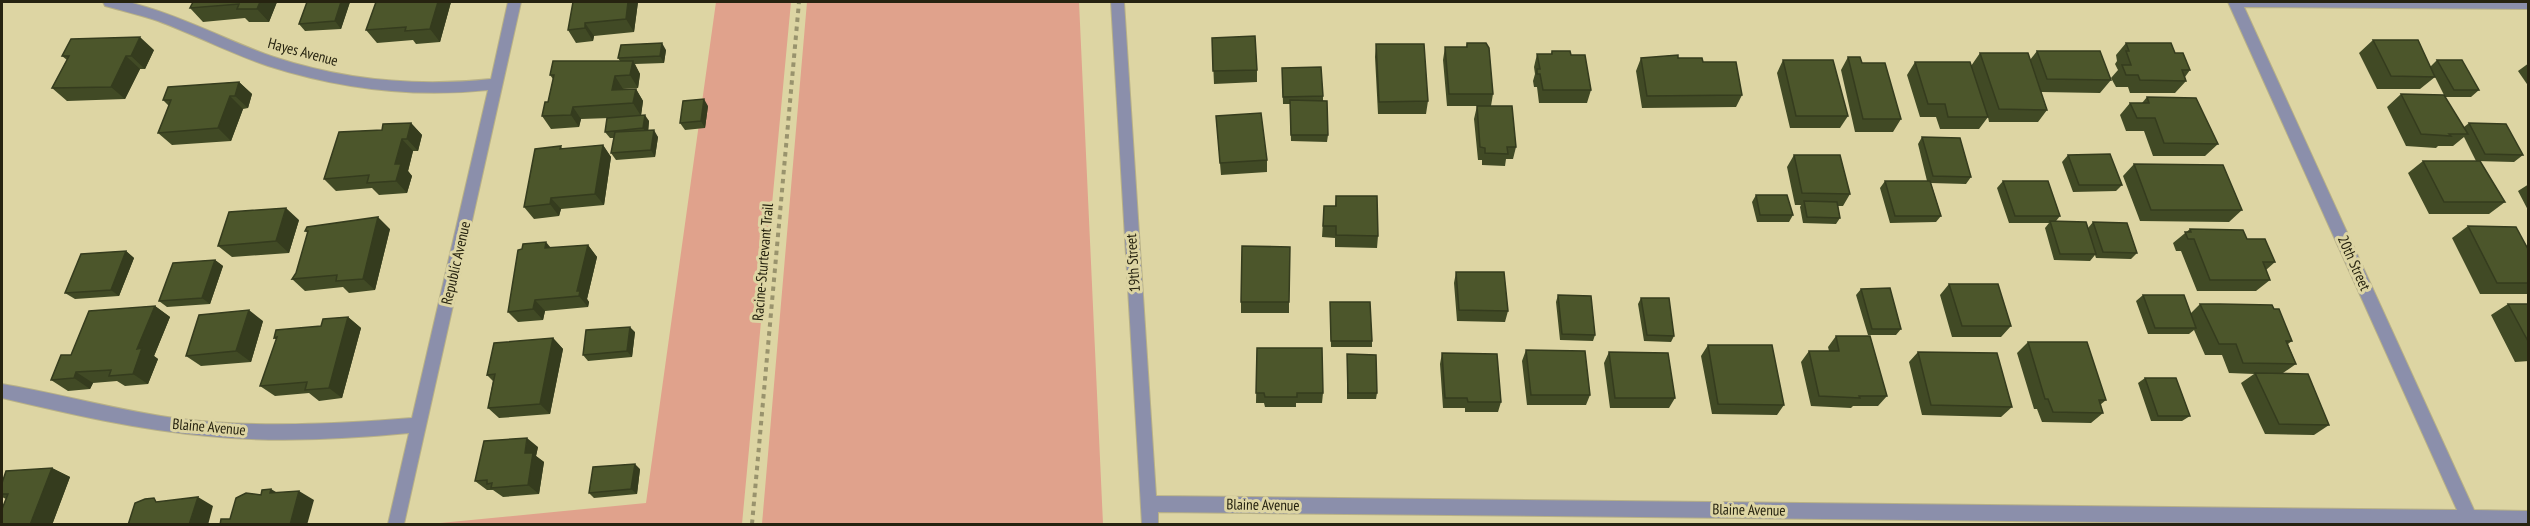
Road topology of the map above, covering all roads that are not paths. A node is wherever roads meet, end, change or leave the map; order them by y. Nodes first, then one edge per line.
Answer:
1 (110, 2) edge
2 (515, 2) edge
3 (1117, 2) edge
4 (2236, 2) edge
5 (2529, 4) edge
6 (496, 84) junction
7 (2, 391) edge
8 (419, 425) junction
9 (1149, 504) junction
10 (2529, 519) edge
11 (2471, 521) edge
12 (396, 525) edge
13 (1150, 525) edge

1 - 6 street, Hayes Avenue
2 - 6 street, Republic Avenue
3 - 9 street, 19th Street
4 - 5 street
4 - 11 street, 20th Street
6 - 8 street, Republic Avenue
7 - 8 street, Blaine Avenue
8 - 12 street, Republic Avenue
9 - 11 street, Blaine Avenue
9 - 13 street, 19th Street
10 - 11 street, Blaine Avenue

